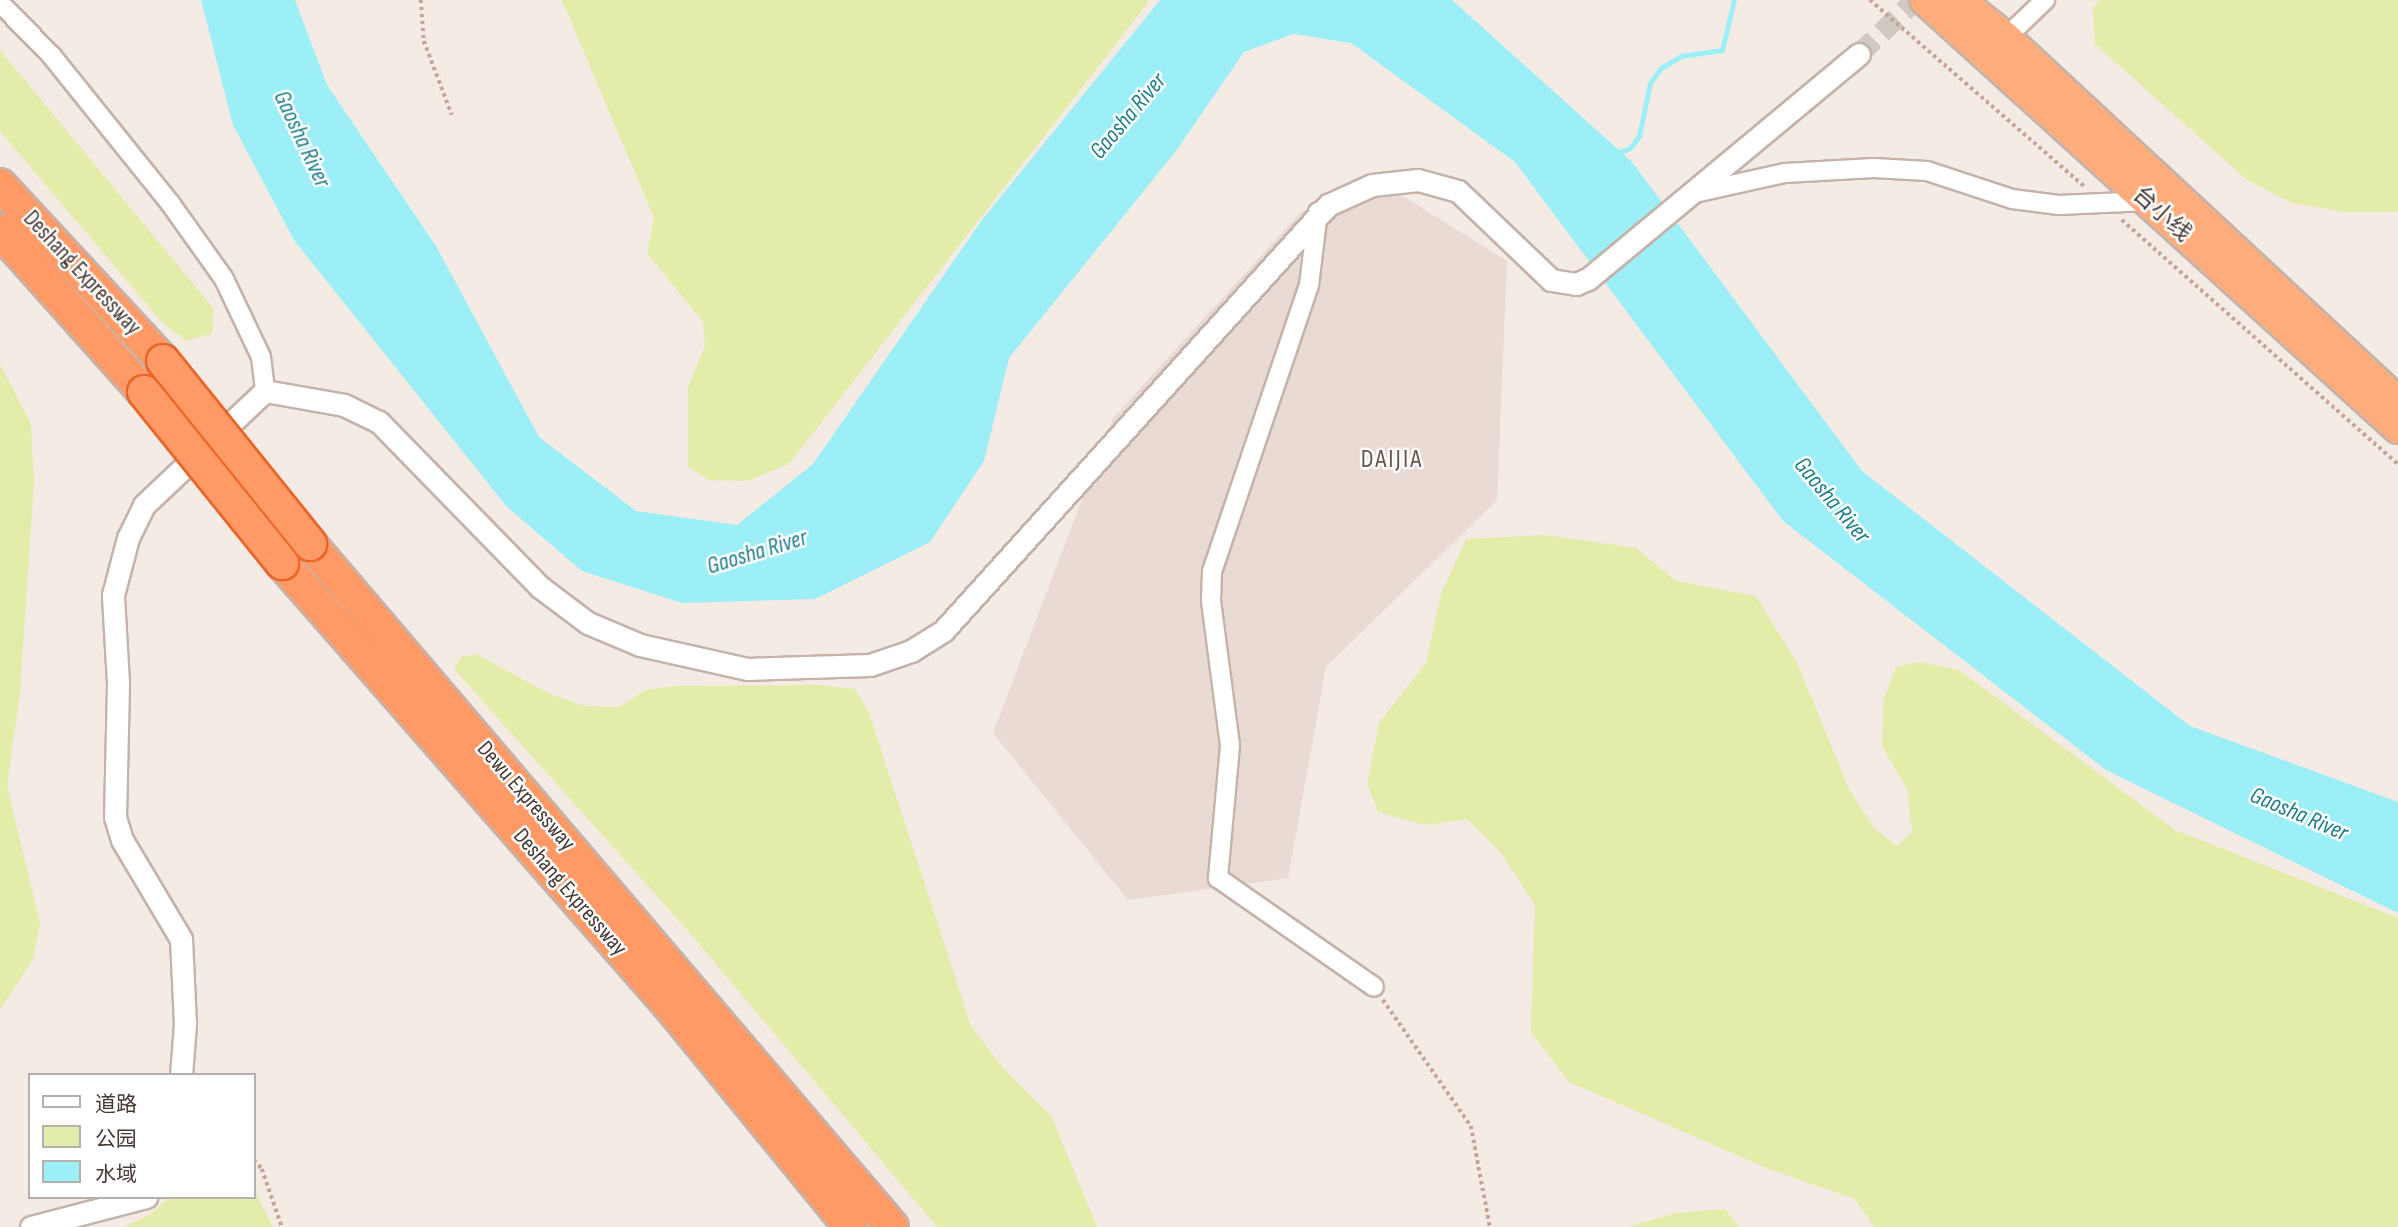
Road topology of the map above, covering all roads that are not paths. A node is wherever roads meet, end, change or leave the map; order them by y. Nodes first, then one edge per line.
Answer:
1 (1924, 0) edge
2 (1959, 0) edge
3 (2045, 0) edge
4 (0, 3) edge
5 (1996, 47) junction
6 (1859, 54) tunnel mouth
7 (0, 185) edge
8 (1682, 199) junction
9 (2148, 201) junction
10 (1318, 212) junction
11 (0, 230) edge
12 (163, 361) joint
13 (265, 391) junction
14 (2398, 401) edge
15 (2398, 429) edge
16 (1374, 987) road end
17 (180, 1073) edge
18 (138, 1199) edge
19 (31, 1227) edge
20 (851, 1227) edge
21 (892, 1227) edge

1 - 5 highway, 台小线
2 - 5 highway, 台小线
3 - 5 street
4 - 13 street
5 - 9 highway, 台小线
5 - 14 highway, 台小线
6 - 8 street
7 - 12 highway, Deshang Expressway
8 - 9 street
8 - 10 street
9 - 15 highway, 台小线
10 - 13 street
10 - 16 street
11 - 20 highway, Deshang Expressway, bridge
12 - 21 highway, Dewu Expressway, bridge
13 - 17 street
18 - 19 street

